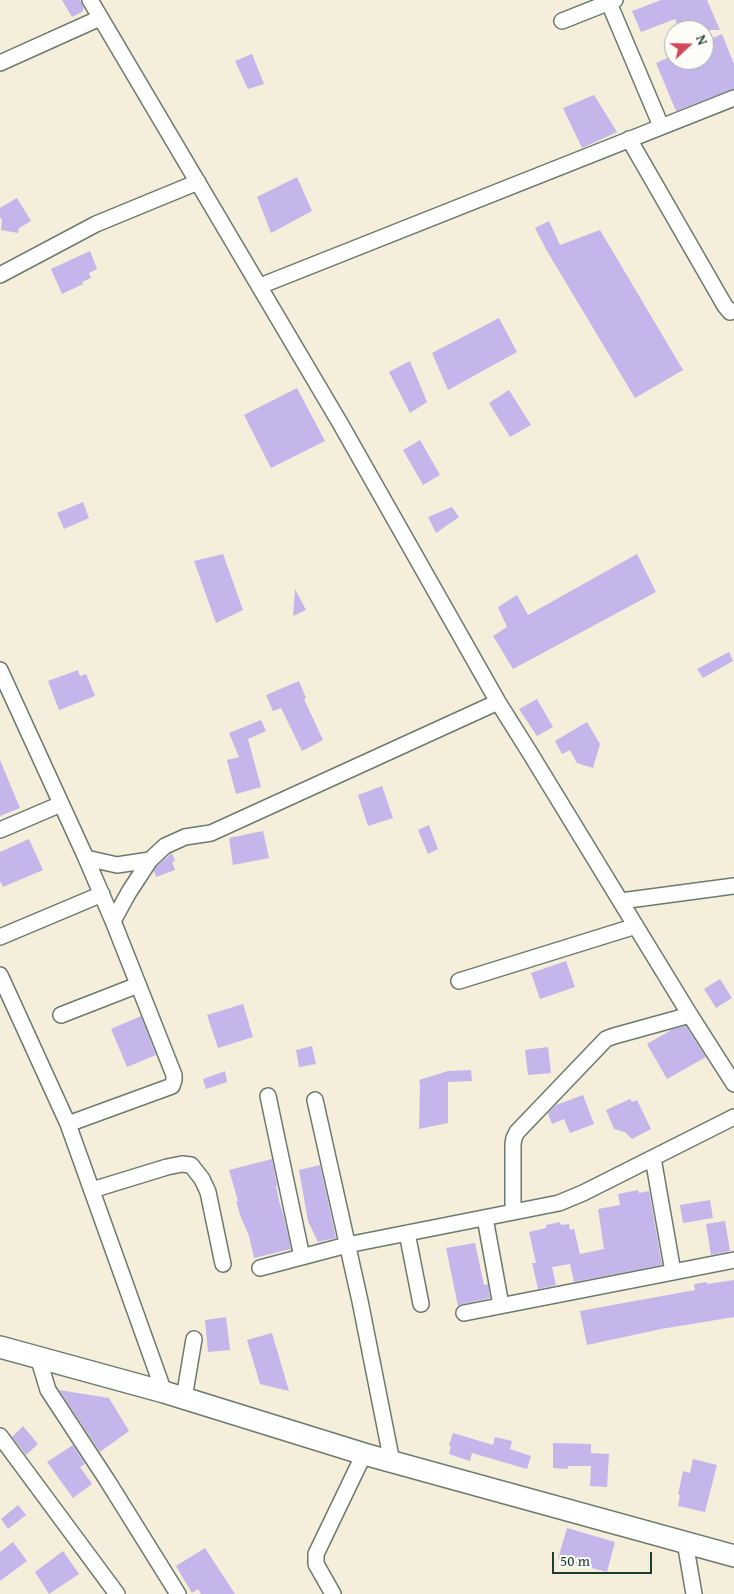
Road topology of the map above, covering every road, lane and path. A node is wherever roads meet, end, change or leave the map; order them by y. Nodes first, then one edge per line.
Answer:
1 (90, 0) edge
2 (612, 1) edge
3 (100, 18) junction
4 (562, 21) dead end
5 (0, 63) edge
6 (734, 98) edge
7 (660, 126) junction
8 (628, 139) junction
9 (198, 182) junction
10 (0, 274) edge
11 (260, 286) junction
12 (734, 311) edge
13 (0, 670) edge
14 (498, 702) junction
15 (61, 804) junction
16 (0, 830) edge
17 (86, 858) junction
18 (150, 860) junction
19 (734, 886) edge
20 (102, 894) junction
21 (621, 901) junction
22 (113, 921) junction
23 (636, 926) junction
24 (0, 937) edge
25 (0, 975) edge
26 (458, 981) dead end
27 (138, 985) junction
28 (62, 1015) dead end
29 (690, 1015) junction
30 (734, 1084) edge
31 (268, 1096) dead end
32 (314, 1100) dead end
33 (734, 1117) edge
34 (68, 1124) junction
35 (653, 1158) junction
36 (92, 1190) junction
37 (513, 1212) junction
38 (485, 1218) junction
39 (407, 1233) junction
40 (347, 1245) junction
41 (302, 1257) junction
42 (734, 1260) edge
43 (224, 1264) dead end
44 (260, 1268) dead end
45 (673, 1272) junction
46 (421, 1304) dead end
47 (501, 1306) junction
48 (464, 1313) dead end
49 (194, 1339) dead end
50 (0, 1347) edge
51 (38, 1357) junction
52 (174, 1395) junction
53 (0, 1436) edge
54 (364, 1454) junction
55 (392, 1462) junction
56 (685, 1542) junction
57 (734, 1556) edge
58 (117, 1594) edge
59 (178, 1594) edge
60 (333, 1594) edge
61 (694, 1594) edge

1 - 3 street
2 - 4 street
2 - 7 street
3 - 5 street
3 - 9 street
6 - 7 street
7 - 8 street
8 - 11 street
8 - 12 street
9 - 10 street
9 - 11 street
11 - 14 street
13 - 15 street
14 - 18 street
14 - 21 street
15 - 16 street
15 - 17 street
17 - 18 street
17 - 20 street
18 - 22 street
19 - 21 street
20 - 22 street
20 - 24 street
21 - 23 street
22 - 27 street
23 - 26 street
23 - 29 street
25 - 34 street
27 - 28 street
27 - 34 street
29 - 30 street
29 - 37 street
31 - 41 street
32 - 40 street
33 - 35 street
34 - 36 street
35 - 37 street
35 - 45 street
36 - 43 street
36 - 52 street
37 - 38 street
38 - 39 street
38 - 47 street
39 - 40 street
39 - 46 street
40 - 41 street
40 - 55 street
41 - 44 street
42 - 45 street
45 - 47 street
47 - 48 street
49 - 52 street
50 - 51 main road
51 - 52 main road
51 - 59 street
52 - 54 main road
53 - 58 street
54 - 55 main road
54 - 60 street
55 - 56 main road
56 - 57 main road
56 - 61 street

